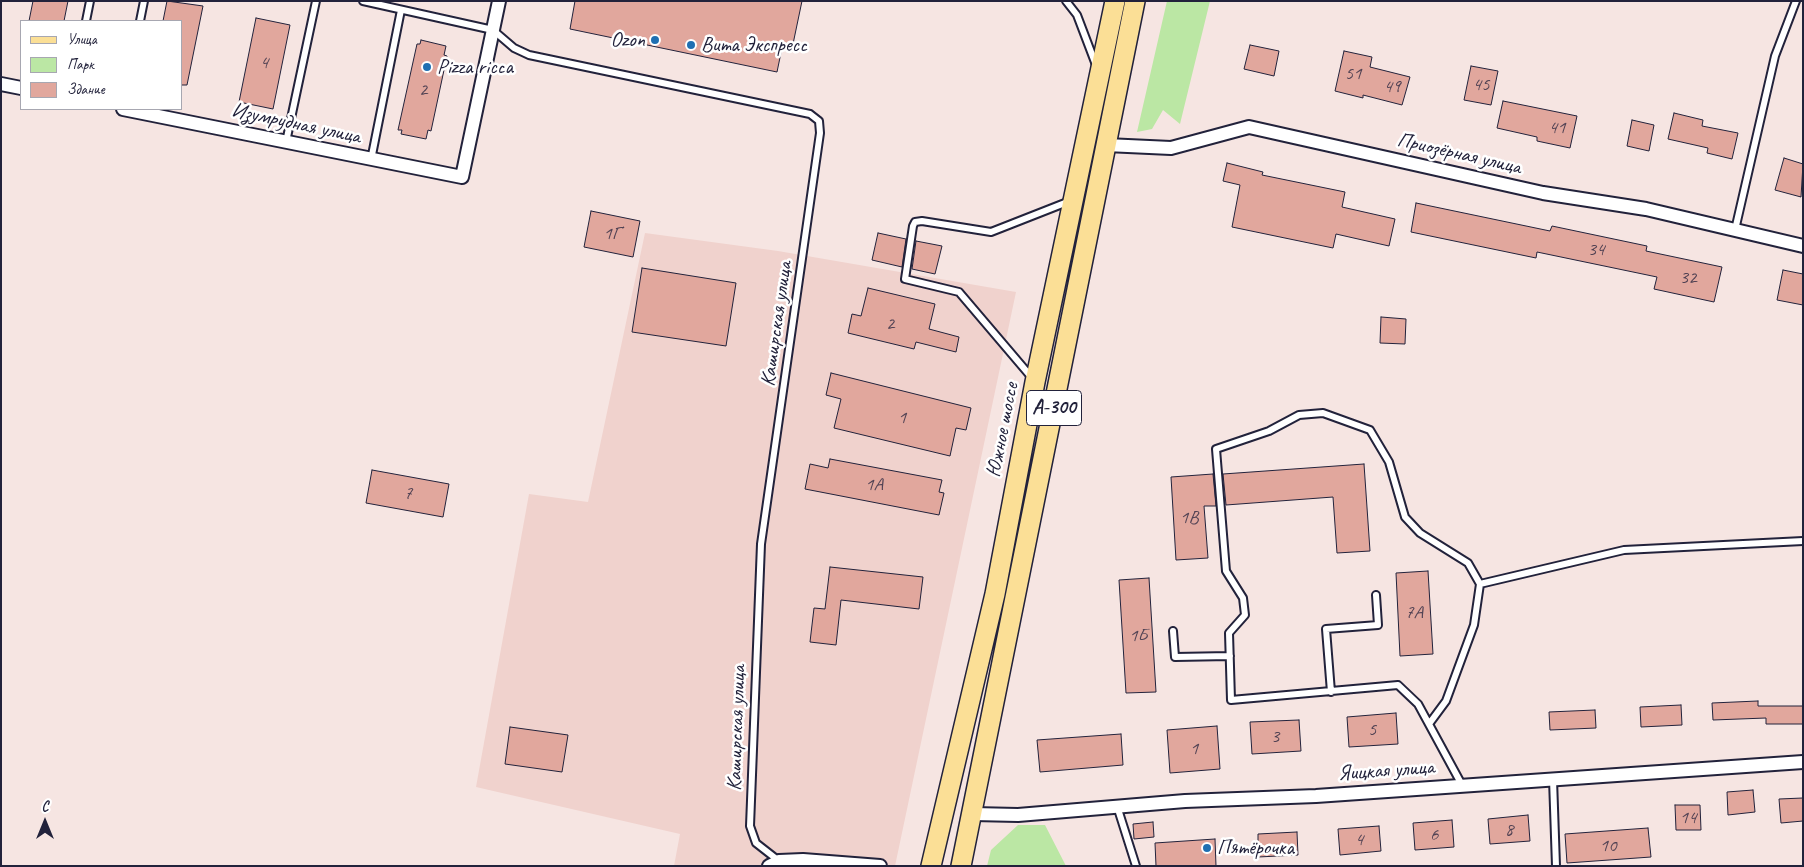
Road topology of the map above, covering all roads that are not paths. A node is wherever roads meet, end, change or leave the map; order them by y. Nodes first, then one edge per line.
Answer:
1 (90, 1) edge
2 (144, 1) edge
3 (316, 1) edge
4 (362, 1) edge
5 (499, 1) edge
6 (1066, 1) edge
7 (1115, 1) edge
8 (1135, 1) edge
9 (1796, 1) edge
10 (401, 10) junction
11 (86, 20) edge
12 (140, 20) edge
13 (493, 30) junction
14 (1100, 74) junction
15 (1, 84) edge
16 (20, 88) edge
17 (128, 110) edge
18 (286, 142) junction
19 (1106, 145) junction
20 (371, 160) junction
21 (1074, 200) junction
22 (1735, 230) junction
23 (1803, 246) edge
24 (1035, 382) junction
25 (1803, 541) edge
26 (1480, 584) junction
27 (1376, 595) dead end
28 (1173, 631) dead end
29 (1230, 656) junction
30 (1331, 692) junction
31 (1428, 724) junction
32 (1803, 762) edge
33 (1553, 779) junction
34 (1462, 785) junction
35 (1117, 806) junction
36 (973, 814) junction
37 (774, 863) edge
38 (880, 866) edge
39 (931, 866) edge
40 (961, 866) edge
41 (1136, 866) edge
42 (1556, 866) edge

1 - 11 lane
2 - 12 lane
3 - 18 lane
4 - 10 lane
5 - 13 street
6 - 14 lane
7 - 14 main road, Южное шоссе / А-300
8 - 19 main road, А-300
9 - 22 lane
10 - 13 lane
10 - 20 lane
13 - 20 street, Изумрудная улица
13 - 37 lane, Каширская улица
14 - 21 main road, Южное шоссе / А-300
15 - 16 street
17 - 18 street, Изумрудная улица
18 - 20 street, Изумрудная улица
19 - 22 street, Приозёрная улица
19 - 36 main road, А-300
21 - 24 main road, Южное шоссе / А-300
21 - 24 lane
22 - 23 street, Приозёрная улица
24 - 39 main road, Южное шоссе / А-300
25 - 26 lane
26 - 29 lane
26 - 31 lane
27 - 30 lane
28 - 29 lane
29 - 30 lane
30 - 31 lane
31 - 34 lane
32 - 33 street, Яицкая улица
33 - 34 street, Яицкая улица
33 - 42 lane
34 - 35 street, Яицкая улица
35 - 36 street, Яицкая улица
35 - 41 lane
36 - 40 main road, А-300
37 - 38 street

